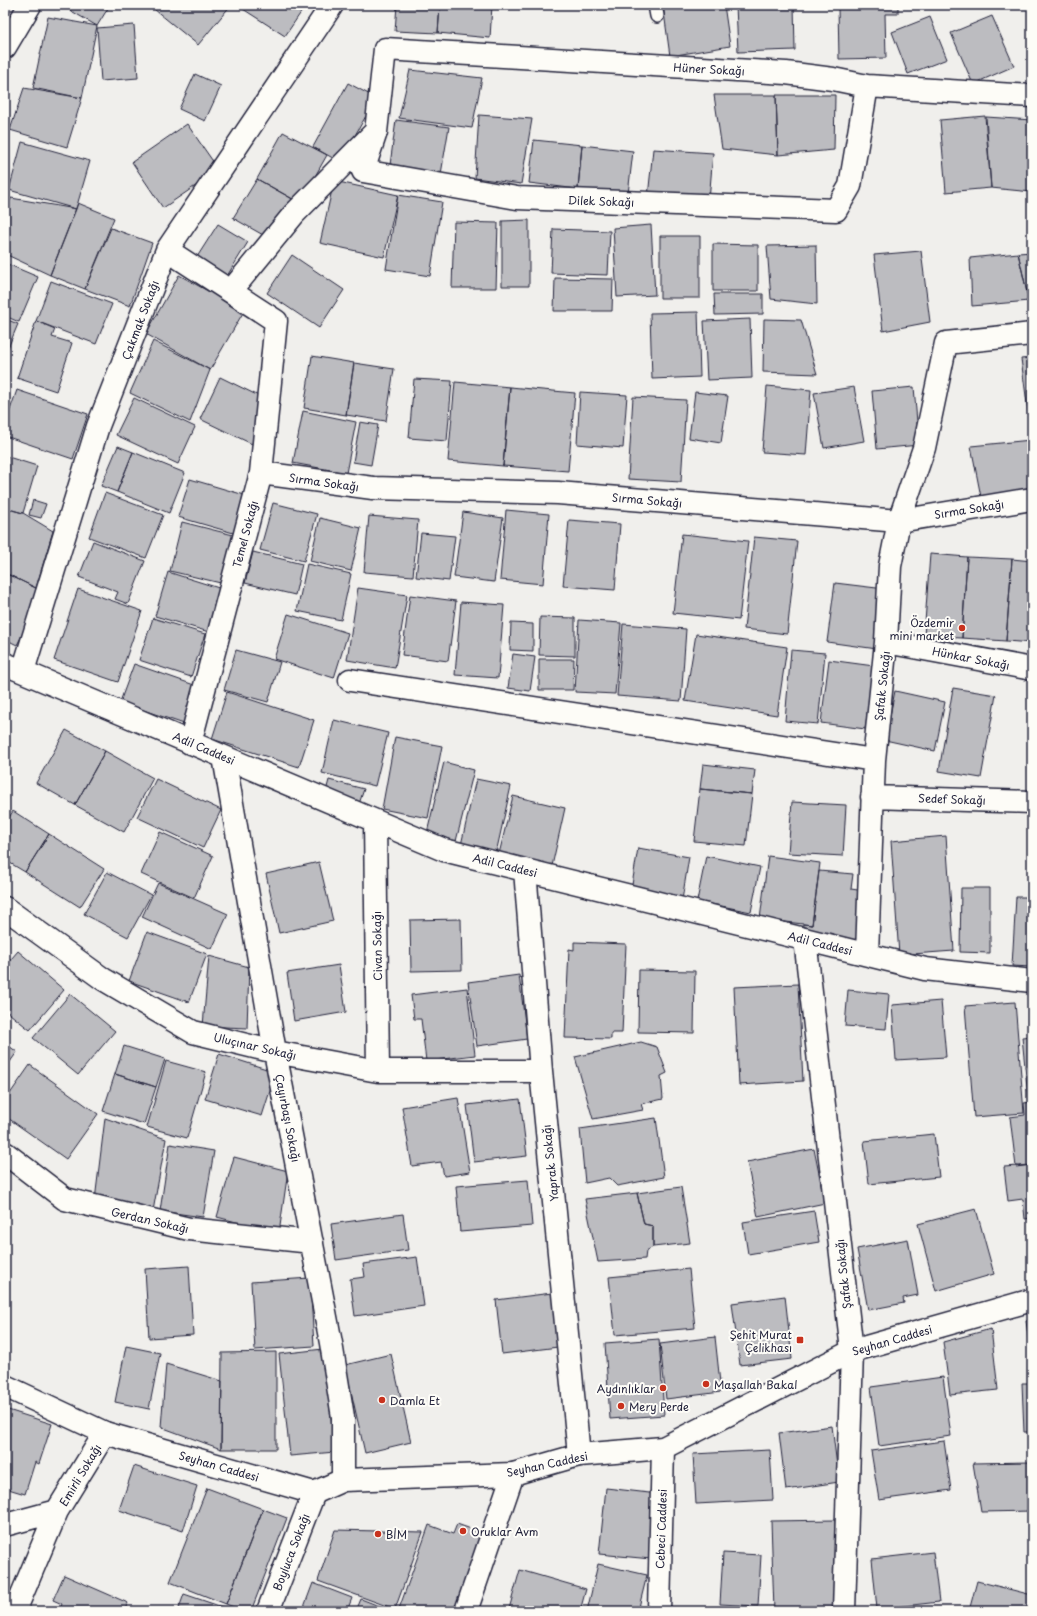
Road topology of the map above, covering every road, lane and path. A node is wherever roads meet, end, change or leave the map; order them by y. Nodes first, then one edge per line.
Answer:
1 (30, 5) edge
2 (332, 5) edge
3 (5, 48) edge
4 (384, 49) joint
5 (867, 86) junction
6 (1032, 96) edge
7 (376, 132) junction
8 (167, 250) junction
9 (231, 292) junction
10 (1032, 334) edge
11 (261, 473) junction
12 (1032, 500) edge
13 (899, 521) junction
14 (886, 642) junction
15 (14, 668) edge
16 (1032, 669) edge
17 (350, 680) dead end
18 (190, 743) junction
19 (224, 757) junction
20 (874, 760) junction
21 (872, 797) junction
22 (1032, 802) edge
23 (375, 821) junction
24 (525, 870) junction
25 (5, 908) edge
26 (805, 939) junction
27 (866, 954) junction
28 (1032, 981) edge
29 (275, 1052) junction
30 (542, 1071) junction
31 (378, 1072) junction
32 (5, 1152) edge
33 (312, 1242) junction
34 (1032, 1300) edge
35 (852, 1351) junction
36 (5, 1386) edge
37 (105, 1433) junction
38 (663, 1448) junction
39 (579, 1455) junction
40 (513, 1474) junction
41 (343, 1480) junction
42 (314, 1494) junction
43 (57, 1512) junction
44 (5, 1525) edge
45 (15, 1611) edge
46 (268, 1611) edge
47 (466, 1611) edge
48 (659, 1611) edge
49 (844, 1611) edge

1 - 3 street
2 - 8 street, Çakmak Sokağı
4 - 5 street, Hüner Sokağı
4 - 7 street, Dilek Sokağı
5 - 6 street, Hüner Sokağı
5 - 7 street, Dilek Sokağı
7 - 9 street
8 - 9 street
8 - 15 street, Çakmak Sokağı
9 - 11 street, Temel Sokağı
10 - 13 street, Şafak Sokağı
11 - 13 street, Sırma Sokağı
11 - 18 street, Temel Sokağı
12 - 13 street, Sırma Sokağı
13 - 14 street, Şafak Sokağı
14 - 16 street, Hünkar Sokağı
14 - 20 street, Şafak Sokağı
15 - 18 street, Adil Caddesi
17 - 20 street
18 - 19 street, Adil Caddesi
19 - 23 street, Adil Caddesi
19 - 29 street, Çayırbaşı Sokağı
20 - 21 street, Şafak Sokağı
21 - 22 street, Sedef Sokağı
21 - 27 street, Şafak Sokağı
23 - 24 street, Adil Caddesi
23 - 31 street, Civan Sokağı
24 - 26 street, Adil Caddesi
24 - 30 street, Yaprak Sokağı
25 - 29 street, Uluçınar Sokağı
26 - 27 street, Adil Caddesi
26 - 35 street, Şafak Sokağı
27 - 28 street, Adil Caddesi
29 - 31 street, Uluçınar Sokağı
29 - 33 street, Çayırbaşı Sokağı
30 - 31 street, Uluçınar Sokağı
30 - 39 street, Yaprak Sokağı
32 - 33 street, Gerdan Sokağı
33 - 41 street, Çayırbaşı Sokağı
34 - 35 street, Seyhan Caddesi
35 - 38 street, Seyhan Caddesi
35 - 49 street, Şafak Sokağı
36 - 37 street, Seyhan Caddesi
37 - 42 street, Seyhan Caddesi
37 - 43 street, Emirli Sokağı
38 - 39 street, Seyhan Caddesi
38 - 48 street, Cebeci Caddesi
39 - 40 street, Seyhan Caddesi
40 - 41 street, Seyhan Caddesi
40 - 47 street
41 - 42 street, Seyhan Caddesi
42 - 46 street, Boyluca Sokağı
43 - 44 street, Emirli Sokağı
43 - 45 street

